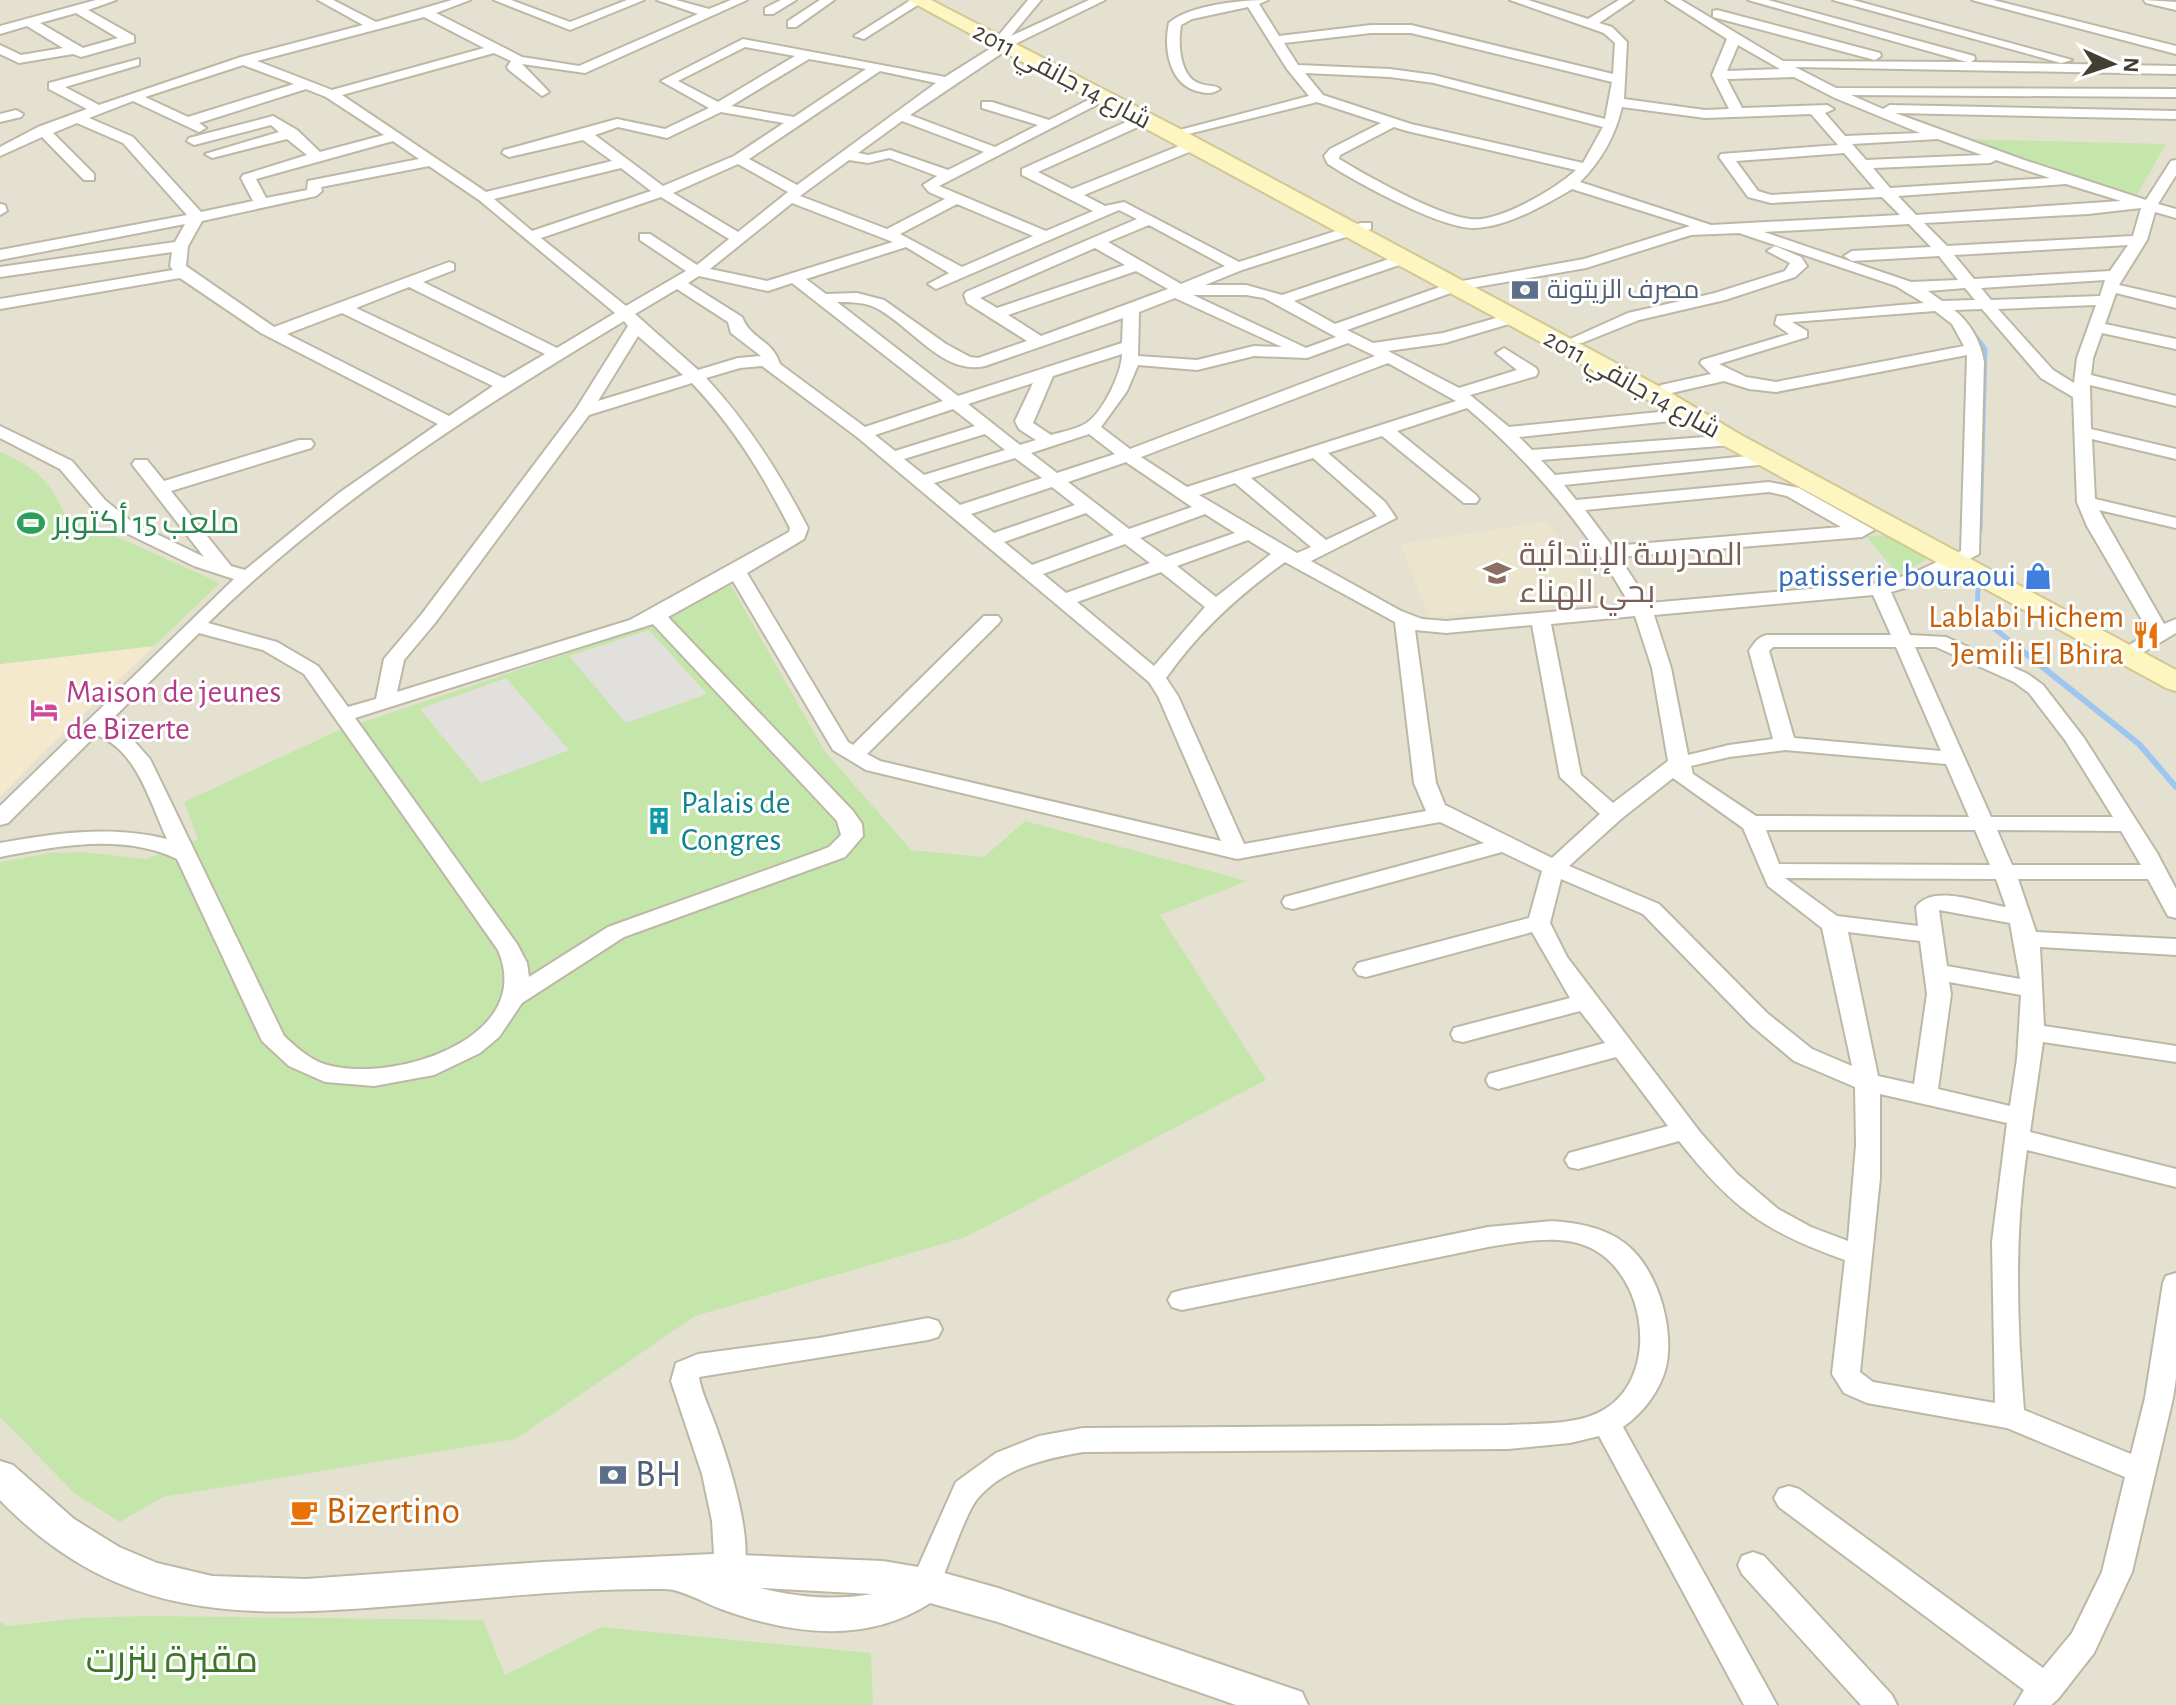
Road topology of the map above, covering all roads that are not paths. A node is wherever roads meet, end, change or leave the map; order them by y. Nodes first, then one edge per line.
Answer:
1 (110, 0) edge
2 (324, 0) edge
3 (464, 0) edge
4 (500, 0) edge
5 (613, 0) edge
6 (663, 0) edge
7 (741, 0) edge
8 (790, 0) edge
9 (828, 0) edge
10 (917, 0) edge
11 (935, 0) edge
12 (1035, 0) edge
13 (1099, 0) edge
14 (1255, 0) edge
15 (1516, 0) edge
16 (1627, 0) edge
17 (1672, 0) edge
18 (1754, 0) edge
19 (1839, 0) edge
20 (1978, 0) edge
21 (2150, 0) edge
22 (632, 2) edge
23 (2176, 6) edge
24 (432, 7) edge
25 (78, 9) junction
26 (769, 11) dead end
27 (711, 14) junction
28 (1711, 16) junction
29 (29, 22) junction
30 (1591, 23) junction
31 (792, 24) dead end
32 (376, 27) junction
33 (0, 30) edge
34 (860, 36) dead end
35 (1734, 37) junction
36 (1277, 40) junction
37 (1007, 41) junction
38 (0, 49) edge
39 (495, 49) junction
40 (74, 50) junction
41 (2176, 50) edge
42 (808, 54) junction
43 (519, 60) junction
44 (245, 61) junction
45 (134, 62) dead end
46 (1779, 62) junction
47 (1914, 66) junction
48 (878, 67) junction
49 (1998, 67) junction
50 (2024, 68) junction
51 (2094, 68) junction
52 (1294, 69) junction
53 (2176, 70) edge
54 (1802, 73) junction
55 (1719, 75) junction
56 (1617, 79) junction
57 (947, 81) junction
58 (308, 84) junction
59 (1213, 89) dead end
60 (1834, 91) junction
61 (542, 92) dead end
62 (2044, 92) junction
63 (2176, 93) edge
64 (331, 94) junction
65 (135, 97) junction
66 (1103, 98) junction
67 (1318, 98) junction
68 (1615, 102) junction
69 (987, 105) dead end
70 (1869, 107) junction
71 (95, 108) junction
72 (719, 108) junction
73 (1815, 110) junction
74 (1738, 113) junction
75 (2057, 113) junction
76 (16, 114) dead end
77 (898, 115) junction
78 (2176, 115) edge
79 (75, 117) junction
80 (0, 118) edge
81 (1144, 119) junction
82 (794, 121) junction
83 (187, 122) junction
84 (1391, 123) junction
85 (1048, 124) junction
86 (1612, 125) junction
87 (43, 130) junction
88 (292, 133) junction
89 (583, 135) junction
90 (395, 136) junction
91 (1943, 136) junction
92 (1187, 137) junction
93 (1847, 144) junction
94 (994, 151) junction
95 (0, 152) edge
96 (313, 152) junction
97 (509, 153) dead end
98 (212, 154) dead end
99 (847, 155) junction
100 (2004, 158) junction
101 (739, 159) junction
102 (431, 161) junction
103 (623, 163) junction
104 (1864, 164) junction
105 (230, 168) dead end
106 (1587, 168) junction
107 (2175, 168) edge
108 (948, 175) junction
109 (89, 177) dead end
110 (2073, 181) junction
111 (1572, 184) junction
112 (1885, 191) junction
113 (662, 192) junction
114 (794, 194) junction
115 (1070, 195) junction
116 (484, 197) junction
117 (958, 198) junction
118 (261, 203) junction
119 (2146, 205) junction
120 (1103, 210) junction
121 (2176, 214) edge
122 (197, 217) junction
123 (1150, 219) junction
124 (1911, 219) junction
125 (1736, 227) junction
126 (1358, 228) junction
127 (1710, 228) junction
128 (889, 234) junction
129 (531, 236) junction
130 (1045, 236) junction
131 (645, 237) dead end
132 (739, 239) junction
133 (2139, 240) junction
134 (908, 242) junction
135 (1096, 242) junction
136 (180, 246) junction
137 (1943, 251) junction
138 (0, 255) edge
139 (1852, 256) dead end
140 (1403, 259) junction
141 (1136, 266) junction
142 (449, 267) dead end
143 (1237, 267) junction
144 (696, 271) junction
145 (0, 272) edge
146 (183, 273) junction
147 (962, 274) junction
148 (794, 277) junction
149 (410, 282) junction
150 (678, 283) junction
151 (936, 284) dead end
152 (1967, 284) junction
153 (1464, 285) junction
154 (1910, 287) junction
155 (2112, 287) junction
156 (1178, 291) junction
157 (822, 299) junction
158 (1281, 300) junction
159 (2176, 303) edge
160 (0, 304) edge
161 (1985, 305) junction
162 (1942, 306) junction
163 (342, 307) junction
164 (1131, 310) junction
165 (996, 314) junction
166 (1513, 318) junction
167 (632, 320) junction
168 (2099, 327) junction
169 (274, 333) junction
170 (1341, 334) junction
171 (1576, 340) junction
172 (1038, 341) junction
173 (2176, 344) edge
174 (1371, 348) junction
175 (1974, 349) junction
176 (1132, 352) junction
177 (1307, 353) junction
178 (1504, 353) dead end
179 (559, 355) junction
180 (1388, 357) junction
181 (772, 364) junction
182 (1046, 373) junction
183 (1727, 375) junction
184 (696, 377) junction
185 (505, 385) junction
186 (2083, 386) junction
187 (1667, 389) junction
188 (1462, 398) junction
189 (2176, 401) edge
190 (955, 404) junction
191 (583, 411) junction
192 (1689, 414) junction
193 (449, 423) junction
194 (987, 428) junction
195 (1092, 428) junction
196 (1386, 430) junction
197 (0, 431) edge
198 (2082, 432) junction
199 (863, 433) junction
200 (1503, 433) junction
201 (1732, 440) junction
202 (1050, 442) junction
203 (305, 444) dead end
204 (1315, 451) junction
205 (1016, 452) junction
206 (2176, 454) edge
207 (1130, 455) junction
208 (1525, 456) junction
209 (892, 457) junction
210 (1768, 459) junction
211 (141, 464) dead end
212 (1237, 476) junction
213 (1054, 481) junction
214 (1549, 481) junction
215 (920, 482) junction
216 (161, 488) junction
217 (1184, 494) junction
218 (1470, 499) dead end
219 (2086, 502) junction
220 (1570, 506) junction
221 (1086, 507) junction
222 (1205, 508) junction
223 (955, 513) junction
224 (2176, 523) edge
225 (1895, 526) junction
226 (1862, 531) junction
227 (1248, 534) junction
228 (1126, 536) junction
229 (991, 540) junction
230 (1324, 548) junction
231 (1607, 552) junction
232 (1289, 557) junction
233 (1962, 558) junction
234 (1161, 564) junction
235 (225, 571) junction
236 (737, 571) junction
237 (1030, 572) junction
238 (246, 577) junction
239 (1880, 589) junction
240 (1066, 600) junction
241 (1215, 605) junction
242 (1642, 607) junction
243 (656, 616) junction
244 (1540, 618) junction
245 (991, 620) dead end
246 (1404, 620) junction
247 (196, 626) junction
248 (1900, 639) junction
249 (2151, 640) edge
250 (2176, 663) edge
251 (1156, 678) junction
252 (2176, 682) edge
253 (385, 703) junction
254 (344, 715) junction
255 (92, 727) junction
256 (1785, 744) junction
257 (853, 756) junction
258 (1955, 758) junction
259 (1679, 763) junction
260 (1613, 814) junction
261 (1443, 815) junction
262 (0, 818) edge
263 (1751, 823) junction
264 (2127, 824) junction
265 (1985, 825) junction
266 (1502, 845) junction
267 (0, 850) edge
268 (1237, 852) junction
269 (186, 855) junction
270 (1554, 868) junction
271 (1773, 871) junction
272 (2004, 871) junction
273 (2156, 872) junction
274 (1293, 902) dead end
275 (2176, 911) edge
276 (1539, 923) junction
277 (1832, 923) junction
278 (2023, 928) junction
279 (1931, 935) junction
280 (2176, 947) edge
281 (1366, 969) dead end
282 (1938, 972) junction
283 (2032, 989) junction
284 (514, 997) junction
285 (1585, 1002) junction
286 (2032, 1032) junction
287 (1463, 1034) dead end
288 (1622, 1047) junction
289 (2176, 1054) edge
290 (1498, 1080) dead end
291 (1867, 1082) junction
292 (1925, 1094) junction
293 (2018, 1127) junction
294 (1686, 1130) junction
295 (1578, 1160) dead end
296 (2176, 1178) edge
297 (1859, 1255) junction
298 (2176, 1283) edge
299 (1182, 1300) dead end
300 (928, 1329) dead end
301 (2010, 1417) junction
302 (1606, 1422) junction
303 (2142, 1471) junction
304 (0, 1476) edge
305 (1789, 1498) dead end
306 (1753, 1565) dead end
307 (730, 1571) junction
308 (673, 1572) junction
309 (925, 1585) junction
310 (2039, 1697) edge
311 (1288, 1705) edge
312 (1761, 1705) edge
313 (1881, 1705) edge

1 - 25 street
2 - 32 street
3 - 24 street
4 - 22 street
5 - 22 street
6 - 27 street
7 - 27 street
8 - 26 street
9 - 31 street
10 - 34 street
10 - 37 main road, شارع 14 جانفي 2011
11 - 37 main road, شارع 14 جانفي 2011
12 - 37 street
13 - 37 street
14 - 36 street
14 - 59 street
15 - 30 street
16 - 30 street
17 - 28 street
18 - 28 street
18 - 49 street
19 - 51 street
20 - 41 street
21 - 23 street
24 - 32 street
24 - 39 street
25 - 29 street
25 - 40 street
27 - 43 street
28 - 35 street
28 - 47 street
29 - 33 street
29 - 40 street
30 - 56 street
32 - 44 street
35 - 46 street
35 - 55 street
36 - 52 street
36 - 56 street
37 - 57 street
37 - 66 main road, شارع 14 جانفي 2011
37 - 92 main road, شارع 14 جانفي 2011
38 - 40 street
39 - 43 street
39 - 64 street
42 - 48 street
42 - 72 street
42 - 72 street
43 - 61 street
44 - 58 street
44 - 65 street
45 - 71 street
46 - 47 street
46 - 54 street
47 - 49 street
48 - 57 street
48 - 82 street
49 - 50 street
50 - 51 street
50 - 62 street
51 - 53 street
52 - 67 street
52 - 86 street
54 - 55 street
54 - 60 street
55 - 74 street
56 - 68 street
57 - 77 street
58 - 64 street
58 - 83 street
60 - 62 street
60 - 70 street
62 - 63 street
62 - 75 street
64 - 90 street
65 - 71 street
65 - 83 street
66 - 81 main road, شارع 14 جانفي 2011
66 - 85 street
67 - 84 street
67 - 92 street
68 - 74 street
68 - 86 street
69 - 85 street
70 - 73 street
70 - 75 street
70 - 91 street
71 - 79 street
72 - 82 street
72 - 89 street
73 - 74 street
73 - 93 street
75 - 78 street
76 - 80 street
77 - 94 street
77 - 99 street
79 - 87 street
79 - 122 street
81 - 92 main road, شارع 14 جانفي 2011
81 - 115 street
82 - 101 street
83 - 88 street
84 - 106 street
84 - 111 street
85 - 94 street
86 - 106 street
87 - 95 street
87 - 109 street
88 - 96 street
88 - 98 street
89 - 97 street
89 - 103 street
90 - 96 street
90 - 102 street
91 - 93 street
91 - 100 street
92 - 115 street
92 - 126 main road, شارع 14 جانفي 2011
93 - 104 street
93 - 112 street
94 - 108 street
96 - 105 street
96 - 118 street
99 - 108 street
99 - 114 street
100 - 104 street
100 - 110 street
101 - 113 street
101 - 114 street
102 - 116 street
102 - 118 street
103 - 113 street
103 - 116 street
104 - 112 street
106 - 111 street
107 - 119 street
108 - 117 street
110 - 112 street
110 - 119 street
111 - 127 street
112 - 124 street
113 - 129 street
113 - 132 street
114 - 128 street
114 - 132 street
115 - 120 street
116 - 129 street
117 - 128 street
117 - 130 street
118 - 122 street
119 - 121 street
119 - 124 street
119 - 133 street
120 - 123 street
120 - 130 street
122 - 136 street
122 - 138 street
123 - 135 street
123 - 143 street
124 - 125 street
124 - 137 street
125 - 127 street
125 - 154 street
126 - 140 main road, شارع 14 جانفي 2011
126 - 143 street
126 - 153 main road, شارع 14 جانفي 2011
127 - 153 street
127 - 171 street
128 - 134 street
129 - 167 street
130 - 147 street
131 - 144 street
132 - 144 street
133 - 137 street
133 - 155 street
134 - 147 street
134 - 148 street
135 - 141 street
135 - 165 street
136 - 145 street
136 - 146 street
137 - 139 street
137 - 152 street
140 - 153 main road, شارع 14 جانفي 2011
140 - 158 street
141 - 156 street
141 - 165 street
142 - 149 street
143 - 156 street
144 - 148 street
144 - 150 street
146 - 160 street
146 - 169 street
147 - 151 street
148 - 157 street
149 - 163 street
149 - 179 street
150 - 167 street
150 - 181 street
152 - 154 street
152 - 155 street
152 - 161 street
153 - 166 main road, شارع 14 جانفي 2011
153 - 170 street
153 - 171 main road, شارع 14 جانفي 2011
154 - 162 street
155 - 159 street
155 - 161 street
155 - 168 street
156 - 158 street
156 - 164 street
156 - 177 street
157 - 172 street
157 - 190 street
158 - 170 street
161 - 162 street
161 - 186 street
162 - 175 street
162 - 183 street
163 - 169 street
163 - 185 street
164 - 172 street
164 - 176 street
165 - 172 street
166 - 174 street
166 - 192 main road, شارع 14 جانفي 2011
167 - 179 street
167 - 184 street
167 - 191 street
168 - 173 street
168 - 186 street
169 - 193 street
170 - 174 street
170 - 177 street
171 - 187 main road, شارع 14 جانفي 2011
174 - 180 street
175 - 183 street
175 - 233 street
176 - 177 street
176 - 182 street
176 - 195 street
178 - 188 street
179 - 185 street
180 - 188 street
180 - 207 street
181 - 184 street
181 - 199 street
182 - 190 street
182 - 202 street
183 - 187 street
184 - 191 street
184 - 236 street
185 - 193 street
186 - 189 street
186 - 198 street
187 - 233 main road, شارع 14 جانفي 2011
188 - 196 street
188 - 200 street
190 - 194 street
190 - 199 street
191 - 253 street
192 - 200 street
192 - 201 main road, شارع 14 جانفي 2011
193 - 238 street
194 - 205 street
194 - 209 street
195 - 202 street
195 - 207 street
196 - 204 street
196 - 218 street
197 - 235 street
198 - 206 street
198 - 219 street
199 - 209 street
200 - 208 street
201 - 208 street
201 - 210 main road, شارع 14 جانفي 2011
202 - 205 street
203 - 216 street
204 - 212 street
204 - 230 street
205 - 213 street
205 - 215 street
207 - 213 street
207 - 217 street
208 - 214 street
209 - 215 street
210 - 214 street
210 - 225 main road, شارع 14 جانفي 2011
211 - 216 street
212 - 217 street
212 - 230 street
213 - 221 street
213 - 223 street
214 - 220 street
215 - 223 street
216 - 235 street
217 - 222 street
219 - 224 street
219 - 249 street
220 - 226 street
220 - 231 street
221 - 228 street
221 - 229 street
222 - 227 street
222 - 228 street
223 - 229 street
225 - 226 street
225 - 233 main road, شارع 14 جانفي 2011
226 - 231 street
227 - 232 street
227 - 234 street
228 - 234 street
228 - 237 street
229 - 237 street
230 - 232 street
231 - 242 street
232 - 241 street
232 - 246 street
233 - 239 street
233 - 249 main road, شارع 14 جانفي 2011
234 - 240 street
234 - 241 street
235 - 238 street
236 - 243 street
236 - 257 street
237 - 240 street
238 - 247 street
239 - 242 street
239 - 248 street
240 - 251 street
241 - 251 street
242 - 244 street
242 - 259 street
243 - 253 street
243 - 284 street
244 - 246 street
244 - 260 street
245 - 257 street
246 - 261 street
247 - 254 street
247 - 255 street
248 - 256 street
248 - 258 street
248 - 264 street
249 - 250 main road, شارع 14 جانفي 2011
249 - 252 main road, شارع 14 جانفي 2011
251 - 268 street
253 - 254 street
254 - 284 street
255 - 262 street
255 - 269 street
256 - 258 street
256 - 259 street
257 - 268 street
258 - 265 street
259 - 260 street
259 - 263 street
260 - 270 street
261 - 266 street
261 - 268 street
263 - 265 street
263 - 271 street
264 - 265 street
264 - 273 street
265 - 272 street
266 - 270 street
266 - 274 street
267 - 269 street
269 - 284 street
270 - 276 street
270 - 291 street
271 - 272 street
271 - 277 street
272 - 273 street
272 - 278 street
273 - 275 street
276 - 281 street
276 - 285 street
277 - 279 street
277 - 291 street
278 - 279 street
278 - 280 street
278 - 283 street
279 - 282 street
282 - 283 street
282 - 292 street
283 - 286 street
285 - 287 street
285 - 288 street
286 - 289 street
286 - 293 street
288 - 290 street
288 - 294 street
291 - 292 street
291 - 297 street
292 - 293 street
293 - 296 street
293 - 301 street
294 - 295 street
294 - 297 street
297 - 301 street
298 - 303 street
299 - 302 street
300 - 307 street
301 - 303 street
302 - 309 street
302 - 312 street
303 - 310 street
304 - 308 street
305 - 310 street
306 - 313 street
307 - 308 street
307 - 309 street
308 - 309 street
309 - 311 street

